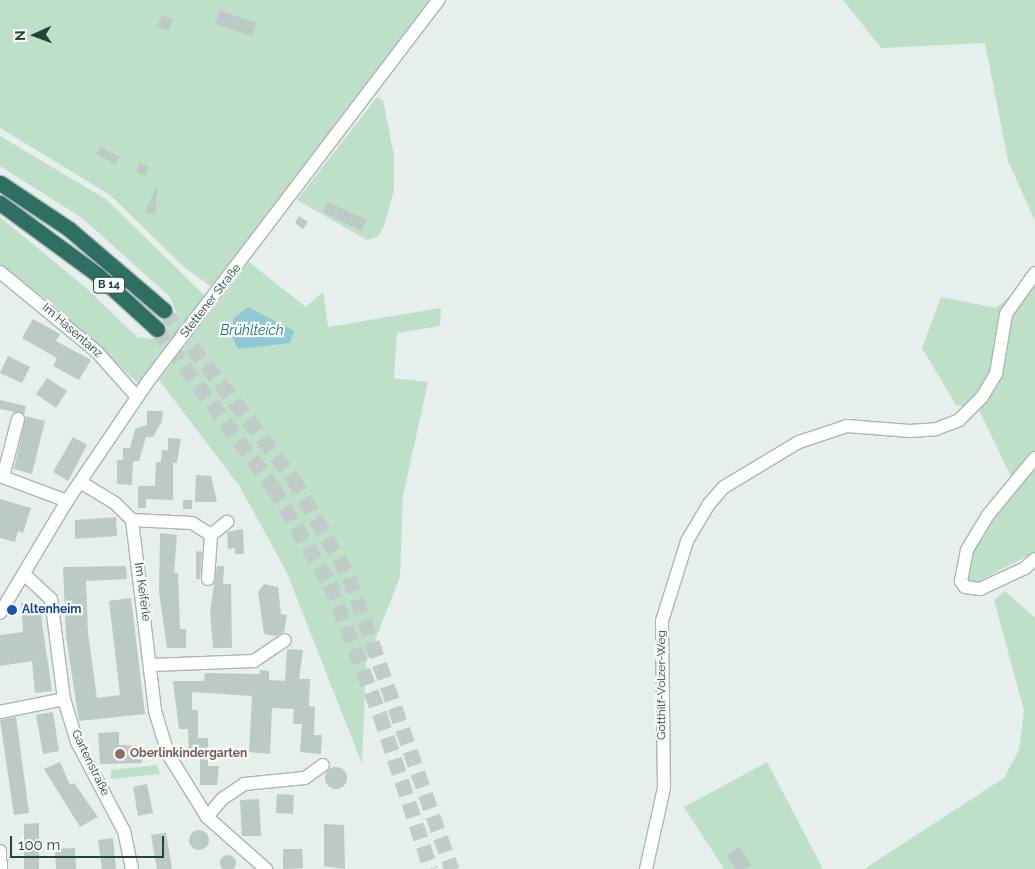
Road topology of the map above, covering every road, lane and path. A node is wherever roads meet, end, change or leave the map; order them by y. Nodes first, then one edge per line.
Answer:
1 (439, 0) edge
2 (0, 183) edge
3 (0, 203) edge
4 (0, 272) edge
5 (1035, 272) edge
6 (164, 310) tunnel mouth
7 (157, 330) tunnel mouth
8 (137, 397) junction
9 (18, 419) dead end
10 (1035, 458) edge
11 (1, 476) edge
12 (80, 482) junction
13 (67, 501) junction
14 (132, 520) junction
15 (227, 522) dead end
16 (211, 535) junction
17 (1035, 559) edge
18 (25, 575) junction
19 (208, 579) dead end
20 (0, 613) edge
21 (284, 640) dead end
22 (152, 665) junction
23 (64, 699) junction
24 (0, 712) edge
25 (323, 765) dead end
26 (208, 817) junction
27 (0, 851) edge
28 (1, 869) edge
29 (132, 869) edge
30 (266, 869) edge
31 (646, 869) edge

1 - 8 street, Stettener Straße
2 - 6 highway, B 14
3 - 7 highway, B 14
4 - 8 street, Im Hasentanz
5 - 31 street, Gotthilf-Volzer-Weg
8 - 12 street, Stettener Straße
9 - 11 street
10 - 17 street
11 - 13 street
12 - 13 street, Stettener Straße
12 - 14 street
13 - 18 street, Stettener Straße
14 - 16 street
14 - 22 street, Im Keiferle
15 - 16 street
16 - 19 street
18 - 20 street, Stettener Straße
18 - 23 street, Gartenstraße
21 - 22 street
22 - 26 street, Im Keiferle
23 - 24 street
23 - 29 street, Gartenstraße
25 - 26 street
26 - 30 street, Im Keiferle
27 - 28 street

